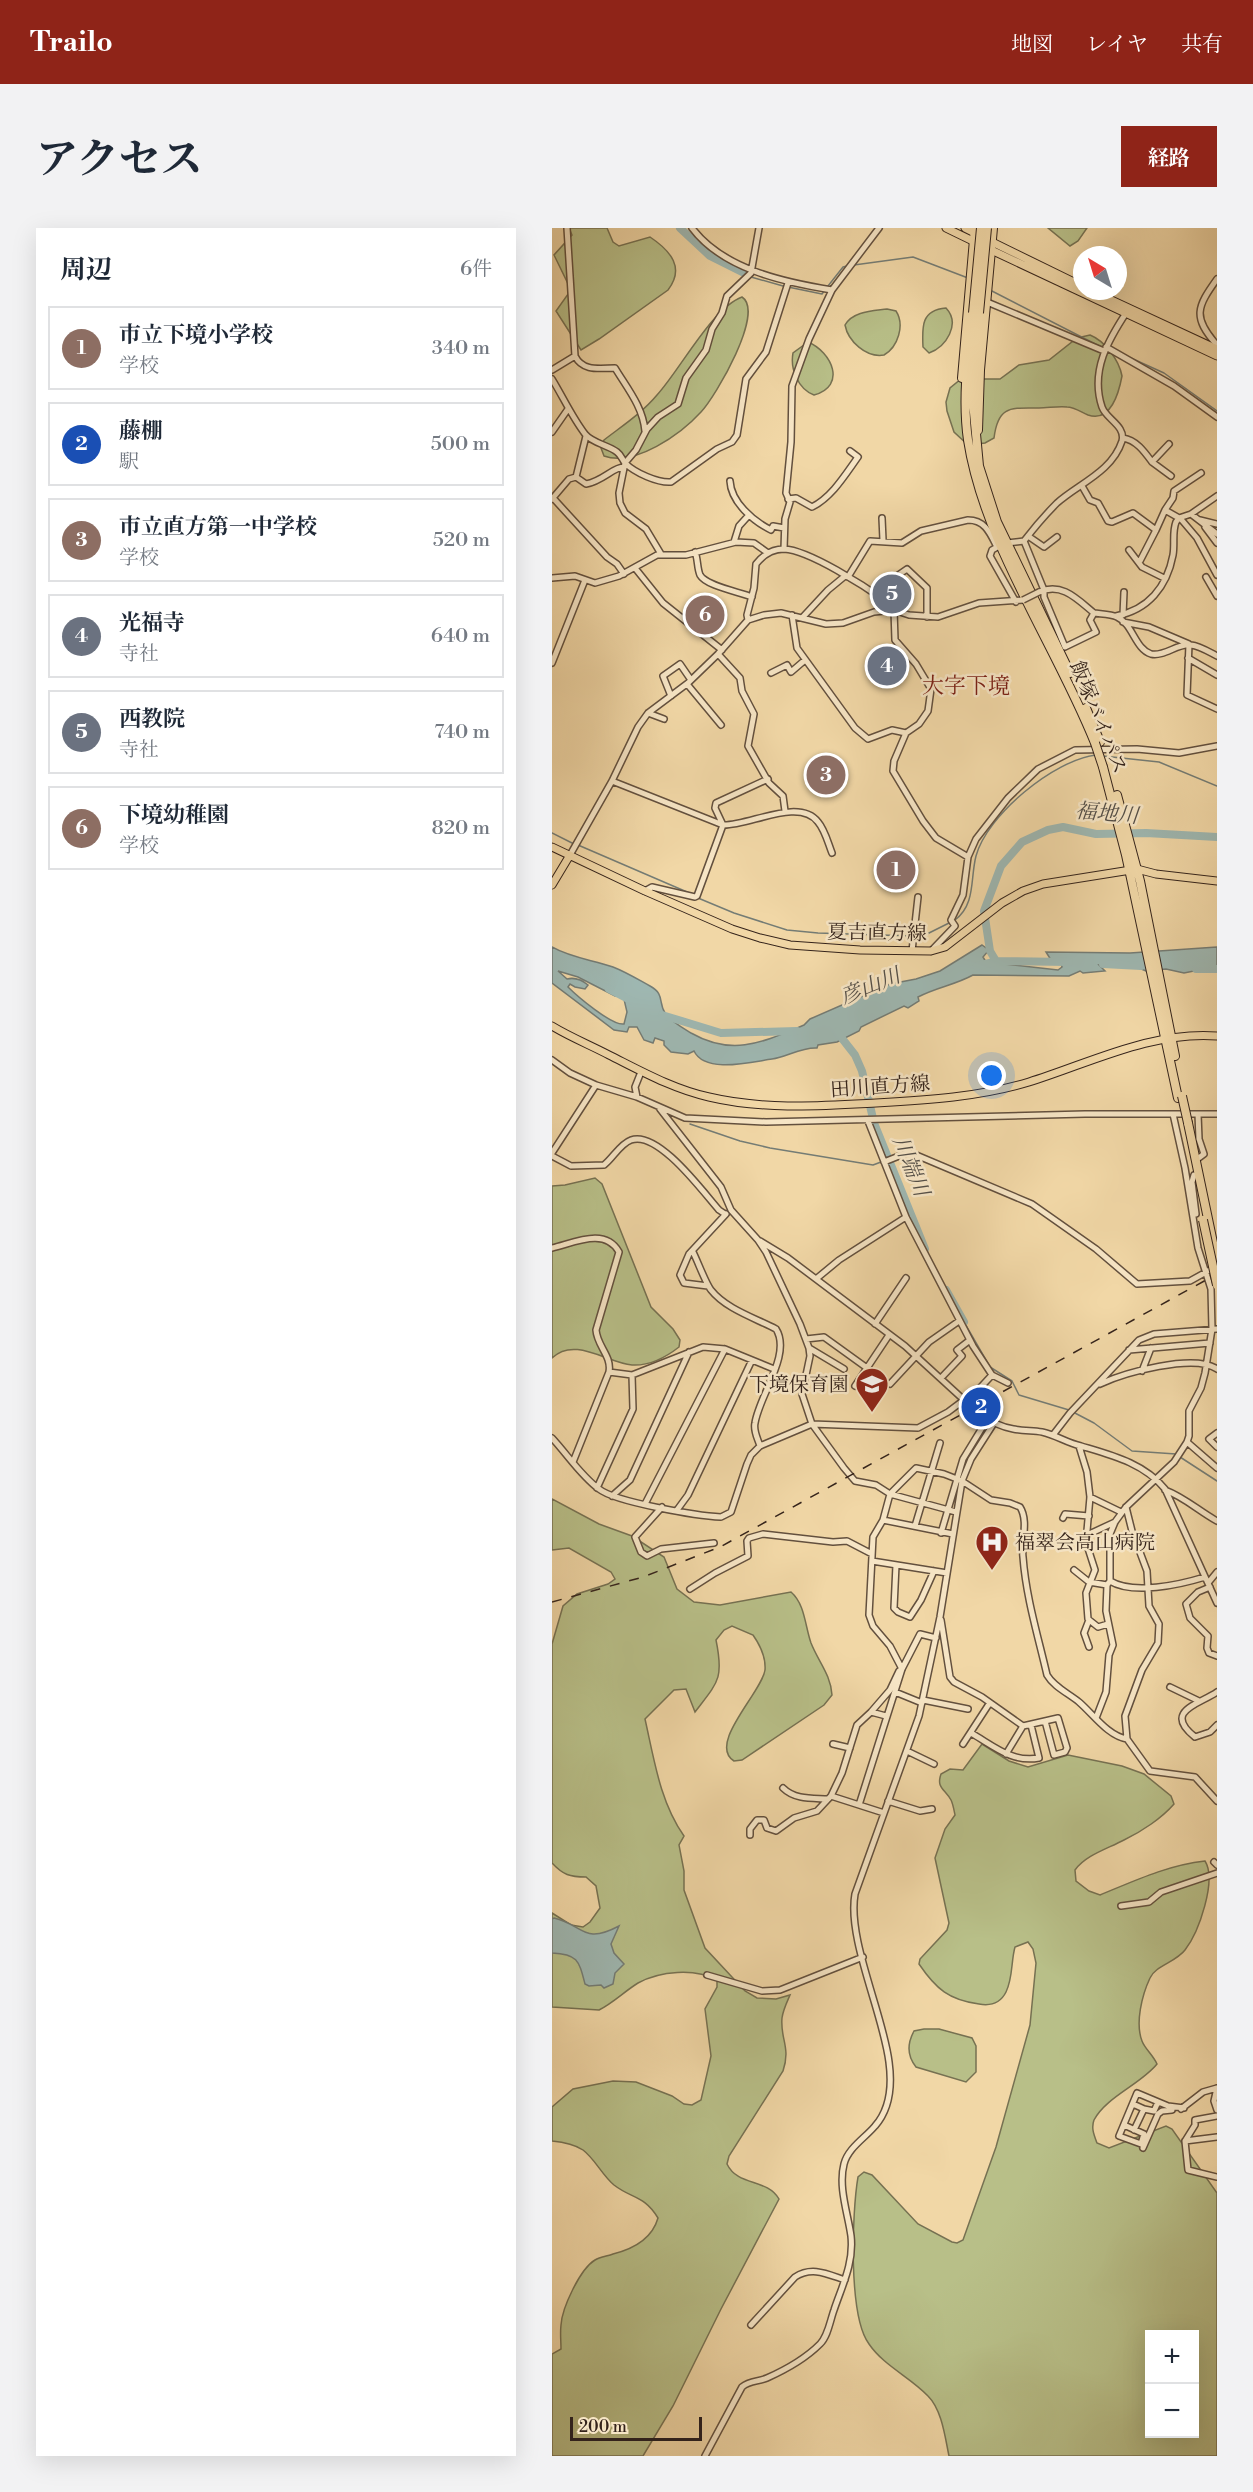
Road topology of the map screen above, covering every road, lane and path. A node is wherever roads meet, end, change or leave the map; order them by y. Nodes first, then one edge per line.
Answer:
1 (567, 228) edge
2 (692, 228) edge
3 (759, 228) edge
4 (879, 228) edge
5 (946, 228) edge
6 (964, 228) edge
7 (987, 228) edge
8 (993, 228) edge
9 (976, 233) edge
10 (991, 246) junction
11 (751, 270) junction
12 (1217, 279) edge
13 (1073, 282) edge
14 (788, 283) junction
15 (832, 290) junction
16 (1108, 300) edge
17 (987, 302) junction
18 (1127, 311) junction
19 (976, 313) junction
20 (1217, 345) edge
21 (1105, 349) junction
22 (1217, 349) edge
23 (575, 356) junction
24 (1217, 356) edge
25 (552, 370) edge
26 (552, 379) edge
27 (567, 409) junction
28 (1217, 417) edge
29 (552, 432) edge
30 (646, 432) junction
31 (586, 436) junction
32 (1123, 438) junction
33 (968, 439) junction
34 (1169, 444) dead end
35 (977, 449) junction
36 (850, 451) dead end
37 (1152, 462) junction
38 (625, 465) junction
39 (1201, 473) dead end
40 (1171, 476) dead end
41 (576, 477) junction
42 (730, 481) dead end
43 (1082, 486) junction
44 (1217, 496) edge
45 (552, 498) edge
46 (789, 499) junction
47 (1165, 510) junction
48 (1191, 514) junction
49 (749, 515) junction
50 (882, 518) dead end
51 (1180, 518) junction
52 (1198, 520) junction
53 (1217, 524) edge
54 (1205, 525) junction
55 (784, 528) junction
56 (1156, 530) junction
57 (1217, 534) edge
58 (1057, 537) dead end
59 (1026, 538) junction
60 (883, 540) junction
61 (734, 542) junction
62 (1217, 543) edge
63 (1001, 545) junction
64 (784, 549) junction
65 (1129, 550) dead end
66 (695, 552) junction
67 (768, 553) junction
68 (661, 554) junction
69 (1140, 561) junction
70 (635, 568) junction
71 (624, 574) junction
72 (1217, 575) edge
73 (846, 577) junction
74 (1206, 577) dead end
75 (552, 578) edge
76 (1164, 578) junction
77 (585, 580) junction
78 (1041, 591) junction
79 (1124, 592) dead end
80 (1217, 596) edge
81 (752, 597) junction
82 (880, 597) junction
83 (1019, 601) junction
84 (894, 610) junction
85 (1094, 613) junction
86 (792, 615) junction
87 (927, 617) junction
88 (802, 618) junction
89 (1121, 618) junction
90 (748, 620) junction
91 (1189, 644) junction
92 (720, 652) junction
93 (1217, 656) edge
94 (1188, 658) junction
95 (805, 660) junction
96 (552, 663) edge
97 (771, 674) dead end
98 (1217, 675) edge
99 (689, 682) junction
100 (671, 696) junction
101 (1217, 709) edge
102 (648, 713) junction
103 (664, 719) dead end
104 (721, 726) dead end
105 (906, 733) junction
106 (1217, 746) edge
107 (768, 779) junction
108 (612, 781) junction
109 (785, 811) junction
110 (723, 825) junction
111 (552, 847) edge
112 (831, 853) dead end
113 (968, 857) junction
114 (568, 858) junction
115 (1133, 869) junction
116 (1217, 881) edge
117 (552, 885) edge
118 (645, 891) junction
119 (918, 897) dead end
120 (912, 951) junction
121 (931, 951) junction
122 (552, 1026) edge
123 (1168, 1035) junction
124 (1217, 1036) edge
125 (552, 1060) edge
126 (641, 1072) junction
127 (596, 1085) junction
128 (637, 1096) junction
129 (659, 1108) junction
130 (1173, 1114) junction
131 (1198, 1114) junction
132 (1217, 1114) edge
133 (868, 1121) junction
134 (1186, 1123) junction
135 (552, 1155) edge
136 (1196, 1160) junction
137 (884, 1162) junction
138 (1194, 1175) junction
139 (731, 1210) junction
140 (725, 1214) junction
141 (906, 1216) junction
142 (1205, 1218) junction
143 (1194, 1222) junction
144 (758, 1240) junction
145 (552, 1248) edge
146 (693, 1252) junction
147 (1217, 1264) edge
148 (1204, 1273) junction
149 (906, 1278) dead end
150 (816, 1279) junction
151 (708, 1286) junction
152 (1215, 1287) edge
153 (959, 1321) junction
154 (875, 1324) junction
155 (1214, 1329) edge
156 (889, 1335) junction
157 (806, 1339) junction
158 (970, 1340) junction
159 (1210, 1343) junction
160 (809, 1348) junction
161 (1151, 1348) junction
162 (725, 1349) junction
163 (1128, 1351) junction
164 (690, 1352) junction
165 (916, 1355) junction
166 (752, 1360) junction
167 (1207, 1363) junction
168 (867, 1368) junction
169 (774, 1369) junction
170 (844, 1369) dead end
171 (1217, 1369) edge
172 (1142, 1371) junction
173 (609, 1372) junction
174 (632, 1375) junction
175 (992, 1375) junction
176 (941, 1378) junction
177 (1008, 1383) dead end
178 (890, 1384) dead end
179 (855, 1386) dead end
180 (1092, 1391) junction
181 (966, 1401) junction
182 (988, 1418) junction
183 (994, 1423) junction
184 (812, 1424) junction
185 (1217, 1433) edge
186 (1053, 1435) junction
187 (552, 1438) edge
188 (1187, 1442) junction
189 (940, 1443) dead end
190 (760, 1446) junction
191 (1079, 1446) junction
192 (1217, 1447) edge
193 (573, 1462) junction
194 (1217, 1468) edge
195 (931, 1471) junction
196 (1156, 1479) junction
197 (959, 1480) junction
198 (597, 1488) junction
199 (1165, 1489) junction
200 (890, 1494) junction
201 (612, 1496) junction
202 (1090, 1497) junction
203 (921, 1502) junction
204 (645, 1504) junction
205 (662, 1507) junction
206 (947, 1509) junction
207 (676, 1510) junction
208 (1123, 1510) junction
209 (956, 1512) junction
210 (1089, 1516) junction
211 (1063, 1518) dead end
212 (883, 1520) junction
213 (1217, 1521) edge
214 (1115, 1522) junction
215 (915, 1526) junction
216 (941, 1533) junction
217 (953, 1534) junction
218 (1085, 1536) junction
219 (714, 1543) dead end
220 (872, 1558) junction
221 (896, 1565) junction
222 (1074, 1570) dead end
223 (933, 1571) junction
224 (1217, 1572) edge
225 (947, 1573) junction
226 (1089, 1582) junction
227 (1108, 1583) junction
228 (1208, 1583) junction
229 (1149, 1588) junction
230 (690, 1589) dead end
231 (1217, 1603) edge
232 (940, 1617) junction
233 (1089, 1620) junction
234 (1108, 1624) junction
235 (936, 1638) junction
236 (1089, 1647) dead end
237 (1217, 1656) edge
238 (902, 1669) junction
239 (1170, 1687) dead end
240 (895, 1692) junction
241 (1217, 1692) edge
242 (923, 1701) junction
243 (1199, 1701) junction
244 (988, 1704) junction
245 (968, 1709) dead end
246 (871, 1712) junction
247 (886, 1716) junction
248 (1096, 1718) junction
249 (1045, 1722) junction
250 (1031, 1725) junction
251 (1217, 1725) edge
252 (1023, 1726) junction
253 (971, 1733) junction
254 (1127, 1739) junction
255 (834, 1744) dead end
256 (963, 1744) dead end
257 (850, 1748) junction
258 (907, 1751) junction
259 (1006, 1754) junction
260 (934, 1764) dead end
261 (783, 1788) dead end
262 (830, 1797) junction
263 (888, 1802) junction
264 (1217, 1802) edge
265 (859, 1805) junction
266 (932, 1809) dead end
267 (884, 1813) junction
268 (750, 1836) dead end
269 (1217, 1873) edge
270 (1121, 1906) dead end
271 (863, 1957) junction
272 (707, 1975) dead end
273 (1217, 2088) edge
274 (1158, 2102) junction
275 (1133, 2104) junction
276 (1184, 2108) junction
277 (1144, 2109) junction
278 (1217, 2110) edge
279 (1217, 2116) edge
280 (1124, 2125) junction
281 (1134, 2130) junction
282 (1217, 2137) edge
283 (1185, 2141) junction
284 (1143, 2148) dead end
285 (1217, 2177) edge
286 (845, 2280) junction
287 (752, 2325) dead end
288 (705, 2456) edge

1 - 23 street
2 - 11 street
3 - 11 street
4 - 15 street
5 - 9 main road
6 - 9 main road
7 - 19 highway, bridge
8 - 10 highway
9 - 10 main road
9 - 19 highway, bridge
9 - 33 highway
10 - 13 main road
10 - 17 highway
10 - 18 main road
11 - 14 street
11 - 30 street
12 - 20 street
14 - 15 street
14 - 38 street
15 - 46 street
16 - 18 main road
17 - 21 street
17 - 35 highway
18 - 21 street
18 - 22 main road
18 - 24 main road
19 - 33 highway
19 - 35 highway
21 - 28 street
21 - 32 street
23 - 25 street
23 - 30 street
26 - 27 street
27 - 29 street
27 - 31 street
30 - 38 street
31 - 38 street
31 - 41 street
32 - 37 street
32 - 43 street
33 - 63 highway
34 - 37 street
35 - 63 highway
36 - 46 street
37 - 40 street
38 - 41 street
38 - 68 street
39 - 47 street
41 - 45 street
42 - 49 street
43 - 56 street
43 - 59 street
44 - 48 street
45 - 71 street
46 - 55 street
47 - 51 street
47 - 56 street
48 - 51 street
48 - 52 street
49 - 55 street
49 - 61 street
50 - 60 street
51 - 72 street
51 - 76 street
52 - 53 street
52 - 54 street
54 - 57 street
54 - 62 street
55 - 64 street
56 - 69 street
58 - 59 street
59 - 63 street
59 - 78 street
60 - 63 street
60 - 73 street
61 - 66 street
61 - 67 street
63 - 83 street
63 - 115 highway
64 - 67 street
64 - 73 street
65 - 69 street
66 - 68 street
66 - 81 street
67 - 81 street
68 - 70 street
69 - 76 street
70 - 71 street
70 - 92 street
71 - 77 street
73 - 82 street
73 - 88 street
74 - 80 street
75 - 77 street
76 - 89 street
77 - 96 street
78 - 83 street, bridge
78 - 85 street
78 - 85 street
79 - 89 street
81 - 90 street
82 - 84 street
82 - 87 street
83 - 87 street
84 - 87 street
84 - 88 street
84 - 105 street
85 - 89 street
86 - 88 street
86 - 90 street
86 - 95 street
89 - 91 street
89 - 91 street
90 - 92 street
91 - 93 street
91 - 94 street
92 - 99 street
92 - 107 street
94 - 98 street
94 - 101 street
95 - 97 street
95 - 105 street
99 - 100 street
99 - 100 street
99 - 104 street
100 - 102 street
102 - 103 street
102 - 108 street
105 - 113 street
106 - 113 street
107 - 109 street
107 - 110 street
108 - 110 street
108 - 114 street
109 - 110 street
109 - 112 street
110 - 118 street
111 - 114 main road, 夏吉直方線
113 - 121 street
114 - 117 main road
114 - 118 main road, 夏吉直方線
115 - 116 main road, 夏吉直方線
115 - 121 main road, 夏吉直方線
115 - 123 highway
118 - 120 main road, 夏吉直方線
119 - 120 street
120 - 121 main road, 夏吉直方線
122 - 126 main road, 田川直方線
123 - 124 main road, 田川直方線
123 - 126 main road, 田川直方線
123 - 134 highway, bridge
125 - 127 street
126 - 128 street
127 - 128 street
127 - 135 street
128 - 129 street
129 - 133 street
129 - 139 street
130 - 131 street
130 - 133 street
130 - 143 street
131 - 132 street
131 - 136 street
133 - 137 street
134 - 136 highway
134 - 138 highway
135 - 140 street
136 - 142 highway
137 - 141 street
137 - 148 street
138 - 142 highway
138 - 143 street
139 - 140 street
139 - 144 street
140 - 146 street
141 - 150 street
141 - 153 street
142 - 147 highway
142 - 152 highway, bridge
143 - 148 street
144 - 150 street
144 - 157 street
145 - 173 street
146 - 151 street
146 - 151 street
147 - 148 street
148 - 152 street
149 - 154 street
150 - 154 street
151 - 169 street
152 - 155 street
153 - 158 street
153 - 165 street
154 - 156 street
155 - 159 street
155 - 163 street
156 - 165 street
156 - 168 street
157 - 160 street
157 - 168 street
158 - 175 street
158 - 176 street
159 - 161 street
159 - 167 street
160 - 170 street
160 - 184 street
161 - 163 street
161 - 172 street
162 - 164 street
162 - 166 street
162 - 204 street
163 - 180 street
164 - 174 street
164 - 201 street
165 - 176 street
165 - 178 street
166 - 169 street
166 - 207 street
167 - 171 street
167 - 172 street
167 - 188 street
168 - 179 street
169 - 190 street
172 - 180 street
173 - 174 street
173 - 193 street
174 - 198 street
175 - 177 street
175 - 181 street
176 - 181 street
180 - 186 street
181 - 182 street
181 - 184 street
182 - 183 street
182 - 197 street
183 - 186 street
183 - 197 street
184 - 190 street
184 - 200 street
185 - 192 street
186 - 191 street
187 - 193 street
188 - 194 street
188 - 196 street
189 - 195 street
190 - 207 street
191 - 196 street
191 - 202 street
193 - 198 street
195 - 197 street
195 - 200 street
195 - 203 street
196 - 199 street
196 - 208 street
197 - 206 street
197 - 209 street
197 - 248 street
198 - 201 street
199 - 213 street
199 - 228 street
200 - 203 street
200 - 212 street
201 - 204 street
202 - 208 street
202 - 210 street
203 - 206 street
203 - 215 street
204 - 205 street
205 - 207 street
205 - 219 street
206 - 209 street
206 - 216 street
208 - 214 street
208 - 229 street
209 - 217 street
210 - 211 street
210 - 218 street
212 - 215 street
212 - 220 street
214 - 218 street
214 - 227 street
215 - 216 street
216 - 217 street
217 - 225 street
218 - 226 street
220 - 221 street
220 - 230 street
220 - 238 street
221 - 223 street
221 - 223 street
222 - 226 street
223 - 225 street
224 - 228 street
225 - 232 street
226 - 227 street
226 - 233 street
227 - 229 street
227 - 234 street
228 - 229 street
228 - 231 street
228 - 237 street
229 - 254 street
232 - 235 street
232 - 244 street
233 - 234 street
233 - 236 street
234 - 248 street
235 - 238 street
235 - 242 street
238 - 240 street
238 - 246 street
239 - 243 street
240 - 242 street
240 - 247 street
241 - 243 street
242 - 245 street
242 - 258 street
243 - 251 street
244 - 252 street
244 - 253 street
246 - 247 street
246 - 257 street
247 - 265 street
248 - 254 street
249 - 249 street
249 - 250 street
250 - 252 street
250 - 259 street
252 - 259 street
253 - 256 street
253 - 259 street
254 - 264 street
255 - 257 street
257 - 262 street
258 - 260 street
258 - 263 street
261 - 262 street
262 - 265 street
262 - 268 street
263 - 266 street
263 - 267 street
265 - 267 street
267 - 271 street
269 - 270 street
271 - 272 street
271 - 286 street
273 - 276 street
273 - 278 street
274 - 275 street
274 - 276 street
274 - 277 street
275 - 277 street
275 - 280 street
276 - 284 street
277 - 281 street
279 - 283 street
280 - 281 street
280 - 281 street
282 - 283 street
283 - 285 street
286 - 287 street
286 - 288 street

